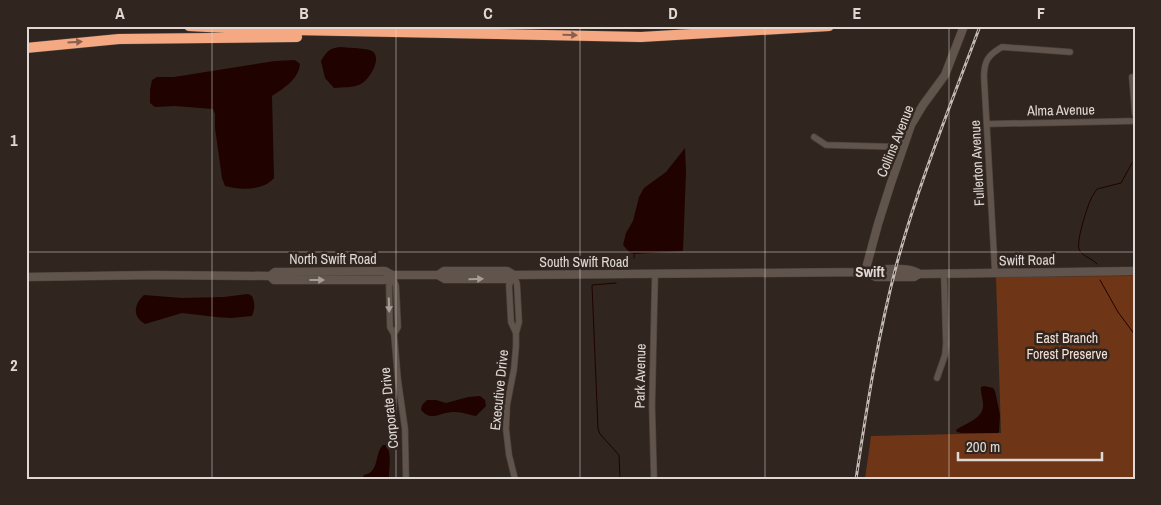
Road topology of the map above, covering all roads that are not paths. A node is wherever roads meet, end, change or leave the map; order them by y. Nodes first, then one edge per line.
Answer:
1 (189, 26) edge
2 (829, 26) edge
3 (964, 26) edge
4 (391, 32) junction
5 (26, 48) edge
6 (1070, 52) dead end
7 (1132, 77) dead end
8 (1135, 114) edge
9 (1135, 121) edge
10 (987, 124) junction
11 (814, 137) dead end
12 (903, 147) junction
13 (1135, 271) edge
14 (865, 272) junction
15 (514, 274) junction
16 (655, 274) junction
17 (944, 274) junction
18 (995, 274) junction
19 (392, 275) junction
20 (26, 277) edge
21 (938, 378) dead end
22 (406, 479) edge
23 (515, 479) edge
24 (654, 479) edge

1 - 4 highway
4 -> 2 highway
3 - 12 street, Collins Avenue
5 -> 4 highway
6 - 10 street, Fullerton Avenue
7 - 8 street
9 - 10 street, Alma Avenue
10 - 18 street, Fullerton Avenue
11 - 12 street
12 - 14 street, Collins Avenue
13 - 18 street, Swift Road
14 - 16 street, Swift Road
14 - 17 street, Swift Road
15 - 16 street, South Swift Road
15 - 19 street, South Swift Road
15 - 23 street, Executive Drive
16 - 24 street, Park Avenue
17 - 18 street, Swift Road
17 - 21 street
19 - 20 street, North Swift Road
19 - 22 street, Corporate Drive

